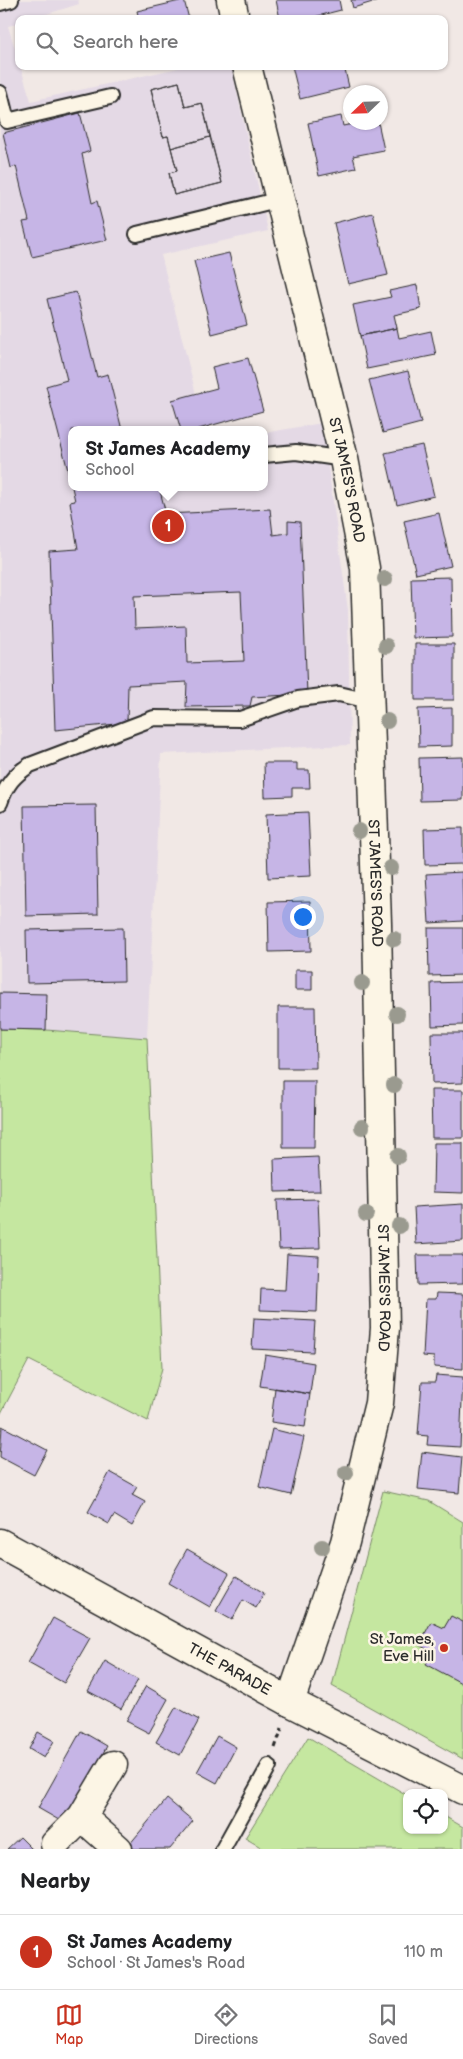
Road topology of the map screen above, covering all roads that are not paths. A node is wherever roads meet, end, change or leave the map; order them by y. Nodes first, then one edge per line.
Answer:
1 (11, 0) edge
2 (231, 0) edge
3 (0, 4) edge
4 (234, 15) edge
5 (248, 70) edge
6 (0, 92) edge
7 (110, 97) dead end
8 (281, 199) junction
9 (137, 234) dead end
10 (268, 455) edge
11 (344, 459) junction
12 (369, 701) junction
13 (0, 803) edge
14 (0, 1543) edge
15 (290, 1702) junction
16 (113, 1765) dead end
17 (270, 1766) road end
18 (463, 1790) edge
19 (82, 1817) junction
20 (55, 1844) dead end
21 (118, 1849) edge
22 (223, 1849) edge

1 - 3 lane
2 - 4 street
5 - 8 street, ST JAMES'S ROAD
6 - 7 lane
8 - 9 lane
8 - 11 street, ST JAMES'S ROAD
10 - 11 lane
11 - 12 street, ST JAMES'S ROAD
12 - 13 lane
12 - 15 street, ST JAMES'S ROAD
14 - 15 street, THE PARADE
15 - 18 street, THE PARADE
16 - 19 street
17 - 22 lane
19 - 20 street
19 - 21 street

